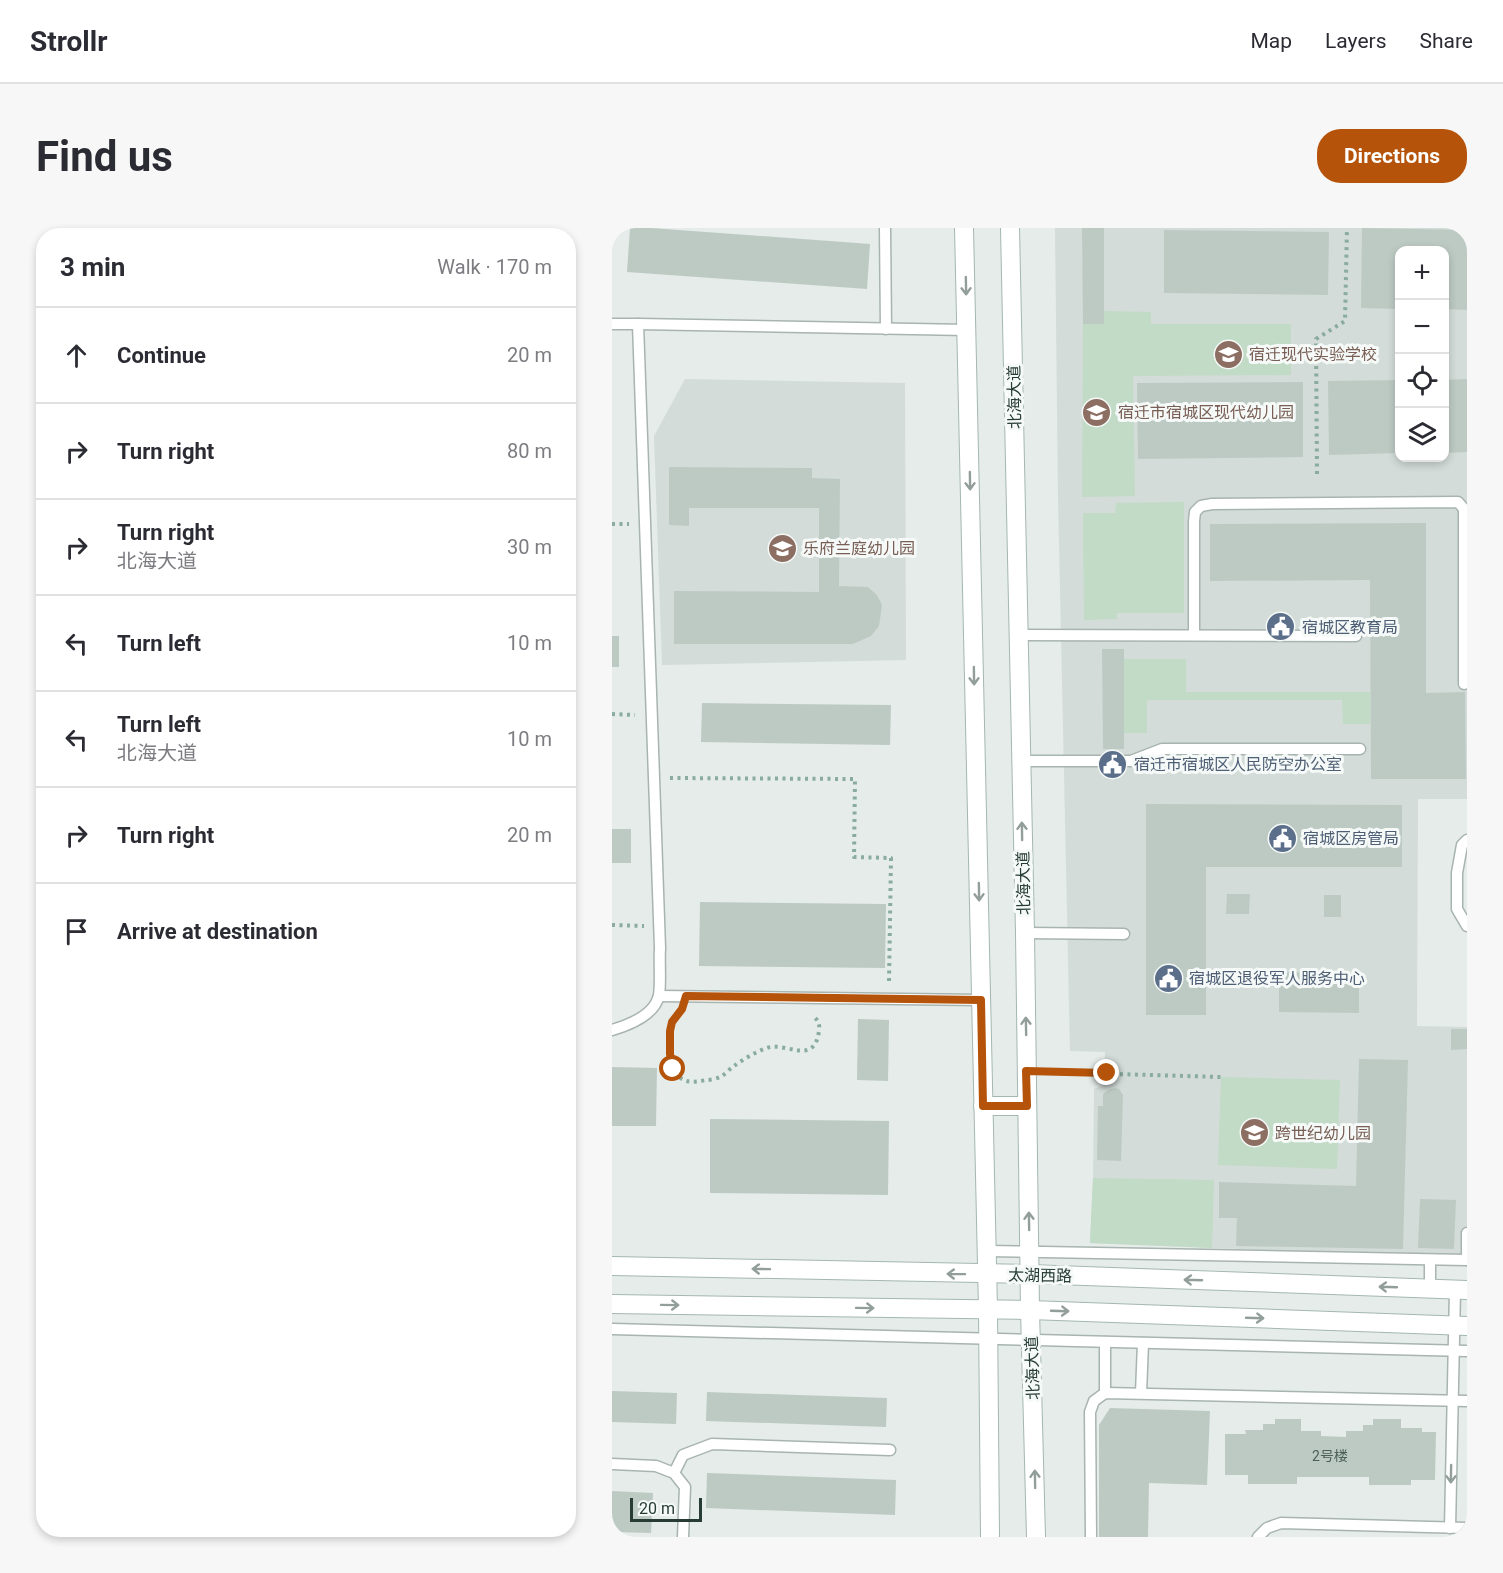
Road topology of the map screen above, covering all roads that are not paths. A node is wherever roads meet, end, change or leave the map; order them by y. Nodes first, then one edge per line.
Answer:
1 (885, 228) edge
2 (964, 228) edge
3 (1010, 228) edge
4 (612, 324) edge
5 (638, 324) junction
6 (886, 329) junction
7 (966, 330) junction
8 (1018, 635) junction
9 (1194, 635) junction
10 (1356, 636) dead end
11 (1464, 684) dead end
12 (1360, 749) dead end
13 (1021, 761) junction
14 (1467, 840) edge
15 (1467, 927) edge
16 (1025, 933) junction
17 (1124, 934) dead end
18 (659, 996) junction
19 (981, 1000) junction
20 (612, 1030) edge
21 (983, 1106) junction
22 (1027, 1106) junction
23 (1467, 1233) edge
24 (987, 1251) junction
25 (1030, 1252) junction
26 (1430, 1260) junction
27 (1467, 1260) edge
28 (612, 1266) edge
29 (987, 1274) junction
30 (1030, 1274) junction
31 (1430, 1289) junction
32 (1461, 1290) edge
33 (612, 1304) edge
34 (988, 1310) junction
35 (1030, 1310) junction
36 (1461, 1326) edge
37 (612, 1329) edge
38 (988, 1339) junction
39 (1031, 1340) junction
40 (1105, 1342) junction
41 (1143, 1342) junction
42 (1454, 1351) junction
43 (1467, 1351) edge
44 (1105, 1393) junction
45 (1141, 1393) junction
46 (1452, 1400) junction
47 (1467, 1401) edge
48 (890, 1450) dead end
49 (612, 1464) edge
50 (674, 1473) junction
51 (1450, 1528) junction
52 (1467, 1528) edge
53 (683, 1537) edge
54 (990, 1537) edge
55 (1036, 1537) edge
56 (1091, 1537) edge
57 (1258, 1537) edge

1 - 6 lane
2 -> 7 street
3 - 8 street, 北海大道
4 - 5 lane
5 - 6 lane
5 - 18 lane
6 - 7 lane
7 -> 19 street
8 - 9 lane
8 - 13 street, 北海大道
9 - 10 lane
9 - 11 lane
12 - 13 lane
16 -> 13 street, 北海大道
14 - 15 lane
16 - 17 lane
22 -> 16 street, 北海大道
18 - 19 lane
18 - 20 lane
19 - 21 street
21 - 22 street
21 - 24 street
25 -> 22 street, 北海大道
23 - 27 lane
24 - 25 lane
24 - 29 street
25 - 26 lane
25 - 30 street, 北海大道
26 - 27 lane
26 - 31 lane
29 -> 28 street, 太湖西路
29 - 30 street, 太湖西路
29 - 34 street
31 -> 30 street, 太湖西路
30 - 35 street, 北海大道
31 - 32 street, 太湖西路
32 - 36 lane
33 -> 34 street
34 - 35 street
34 - 38 street
35 -> 36 street
35 - 39 street, 北海大道
36 - 42 lane
37 - 38 lane
38 - 39 lane
38 - 54 street
39 - 40 lane
55 -> 39 street, 北海大道
40 - 41 lane
40 - 44 lane
41 - 42 lane
41 - 45 lane
42 - 43 lane
42 - 46 lane
44 - 45 lane
44 - 56 lane
45 - 46 lane
46 - 47 lane
46 -> 51 lane
48 - 50 lane
49 - 50 lane
50 - 53 lane
51 - 52 lane
51 - 57 lane

